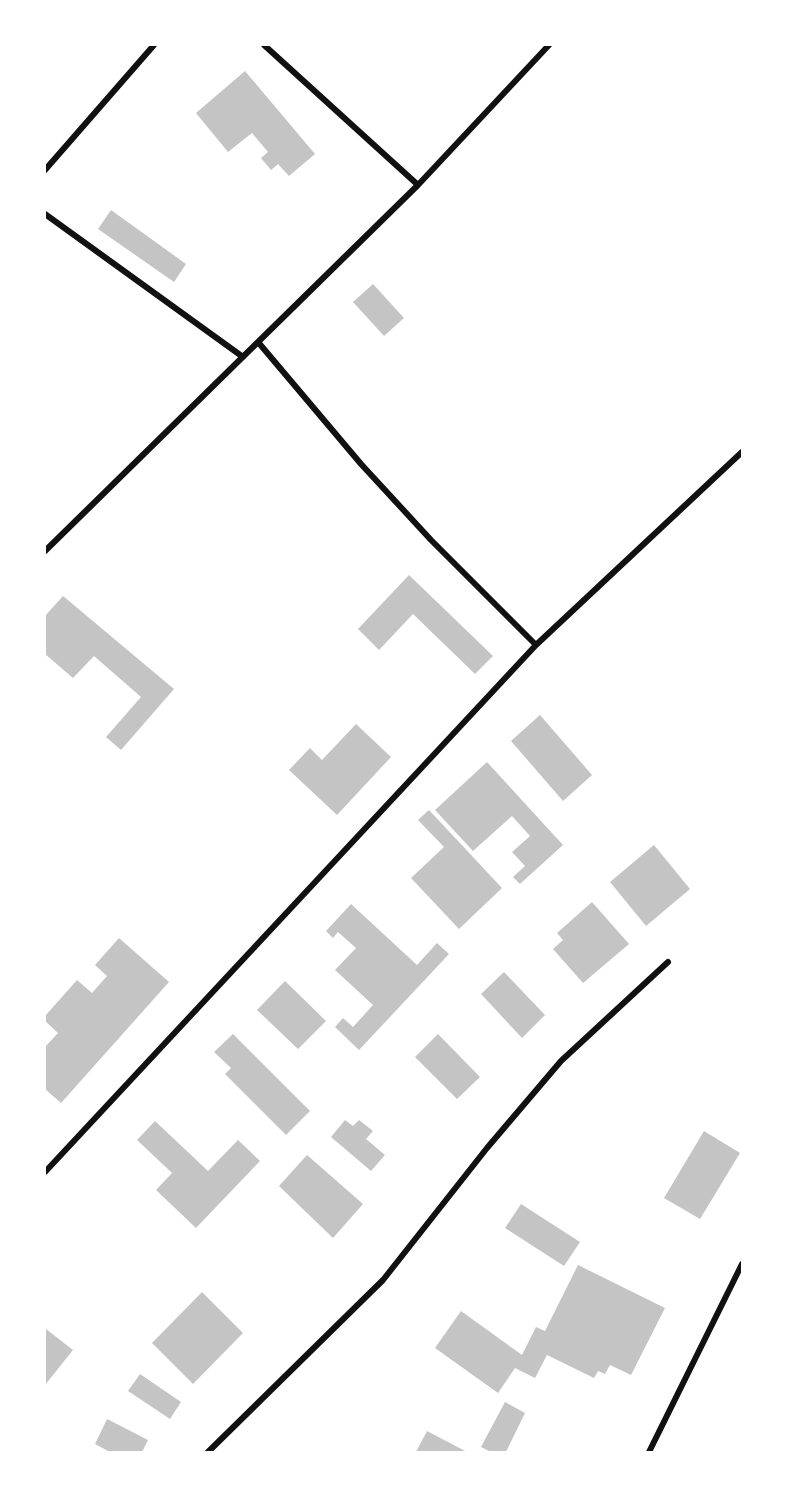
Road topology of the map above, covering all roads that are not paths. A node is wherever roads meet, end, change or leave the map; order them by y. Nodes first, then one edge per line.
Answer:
1 (154, 45) edge
2 (264, 45) edge
3 (549, 45) edge
4 (45, 170) edge
5 (418, 186) junction
6 (45, 214) edge
7 (258, 342) junction
8 (243, 357) junction
9 (742, 452) edge
10 (45, 551) edge
11 (536, 645) junction
12 (668, 962) dead end
13 (45, 1172) edge
14 (742, 1264) edge
15 (207, 1452) edge
16 (649, 1452) edge

1 - 4 street
2 - 5 street
3 - 5 street
5 - 7 street
6 - 8 street
7 - 8 street
7 - 11 street
8 - 10 street
9 - 11 street
11 - 13 street
12 - 15 street
14 - 16 street

